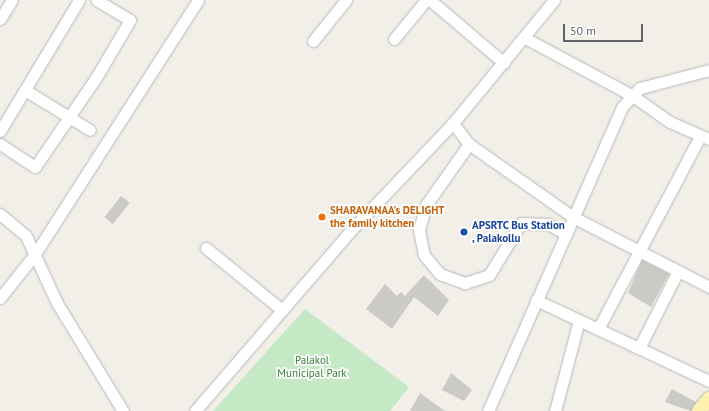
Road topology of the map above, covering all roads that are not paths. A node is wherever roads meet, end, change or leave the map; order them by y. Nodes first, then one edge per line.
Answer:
1 (12, 0) edge
2 (79, 0) edge
3 (97, 0) edge
4 (198, 0) edge
5 (346, 0) edge
6 (426, 0) edge
7 (430, 0) edge
8 (548, 2) edge
9 (0, 19) edge
10 (525, 38) junction
11 (394, 39) dead end
12 (313, 41) dead end
13 (504, 63) junction
14 (709, 70) edge
15 (25, 90) junction
16 (632, 96) junction
17 (70, 117) junction
18 (453, 123) junction
19 (90, 130) dead end
20 (0, 132) edge
21 (704, 138) edge
22 (0, 144) edge
23 (469, 144) junction
24 (0, 214) edge
25 (573, 217) junction
26 (566, 234) junction
27 (206, 248) dead end
28 (640, 252) junction
29 (35, 254) junction
30 (678, 271) junction
31 (709, 287) edge
32 (0, 298) edge
33 (536, 300) junction
34 (282, 310) junction
35 (579, 320) junction
36 (598, 329) junction
37 (639, 348) junction
38 (709, 381) edge
39 (123, 411) edge
40 (195, 411) edge
41 (488, 411) edge
42 (555, 411) edge

1 - 9 street
2 - 15 street
3 - 17 street
4 - 29 street
5 - 12 street
6 - 11 street
7 - 13 street
8 - 10 street
10 - 13 street
10 - 16 street
13 - 18 street
14 - 16 street
15 - 17 street
15 - 20 street
16 - 21 street
16 - 25 street
17 - 19 street
17 - 22 street
18 - 23 street
18 - 34 street
21 - 28 street
23 - 25 street
23 - 26 street
24 - 29 street
25 - 26 street
25 - 28 street
26 - 33 street
27 - 34 street
28 - 30 street
28 - 36 street
29 - 32 street
29 - 39 street
30 - 31 street
30 - 37 street
33 - 35 street
33 - 41 street
34 - 40 street
35 - 36 street
35 - 42 street
36 - 37 street
37 - 38 street

